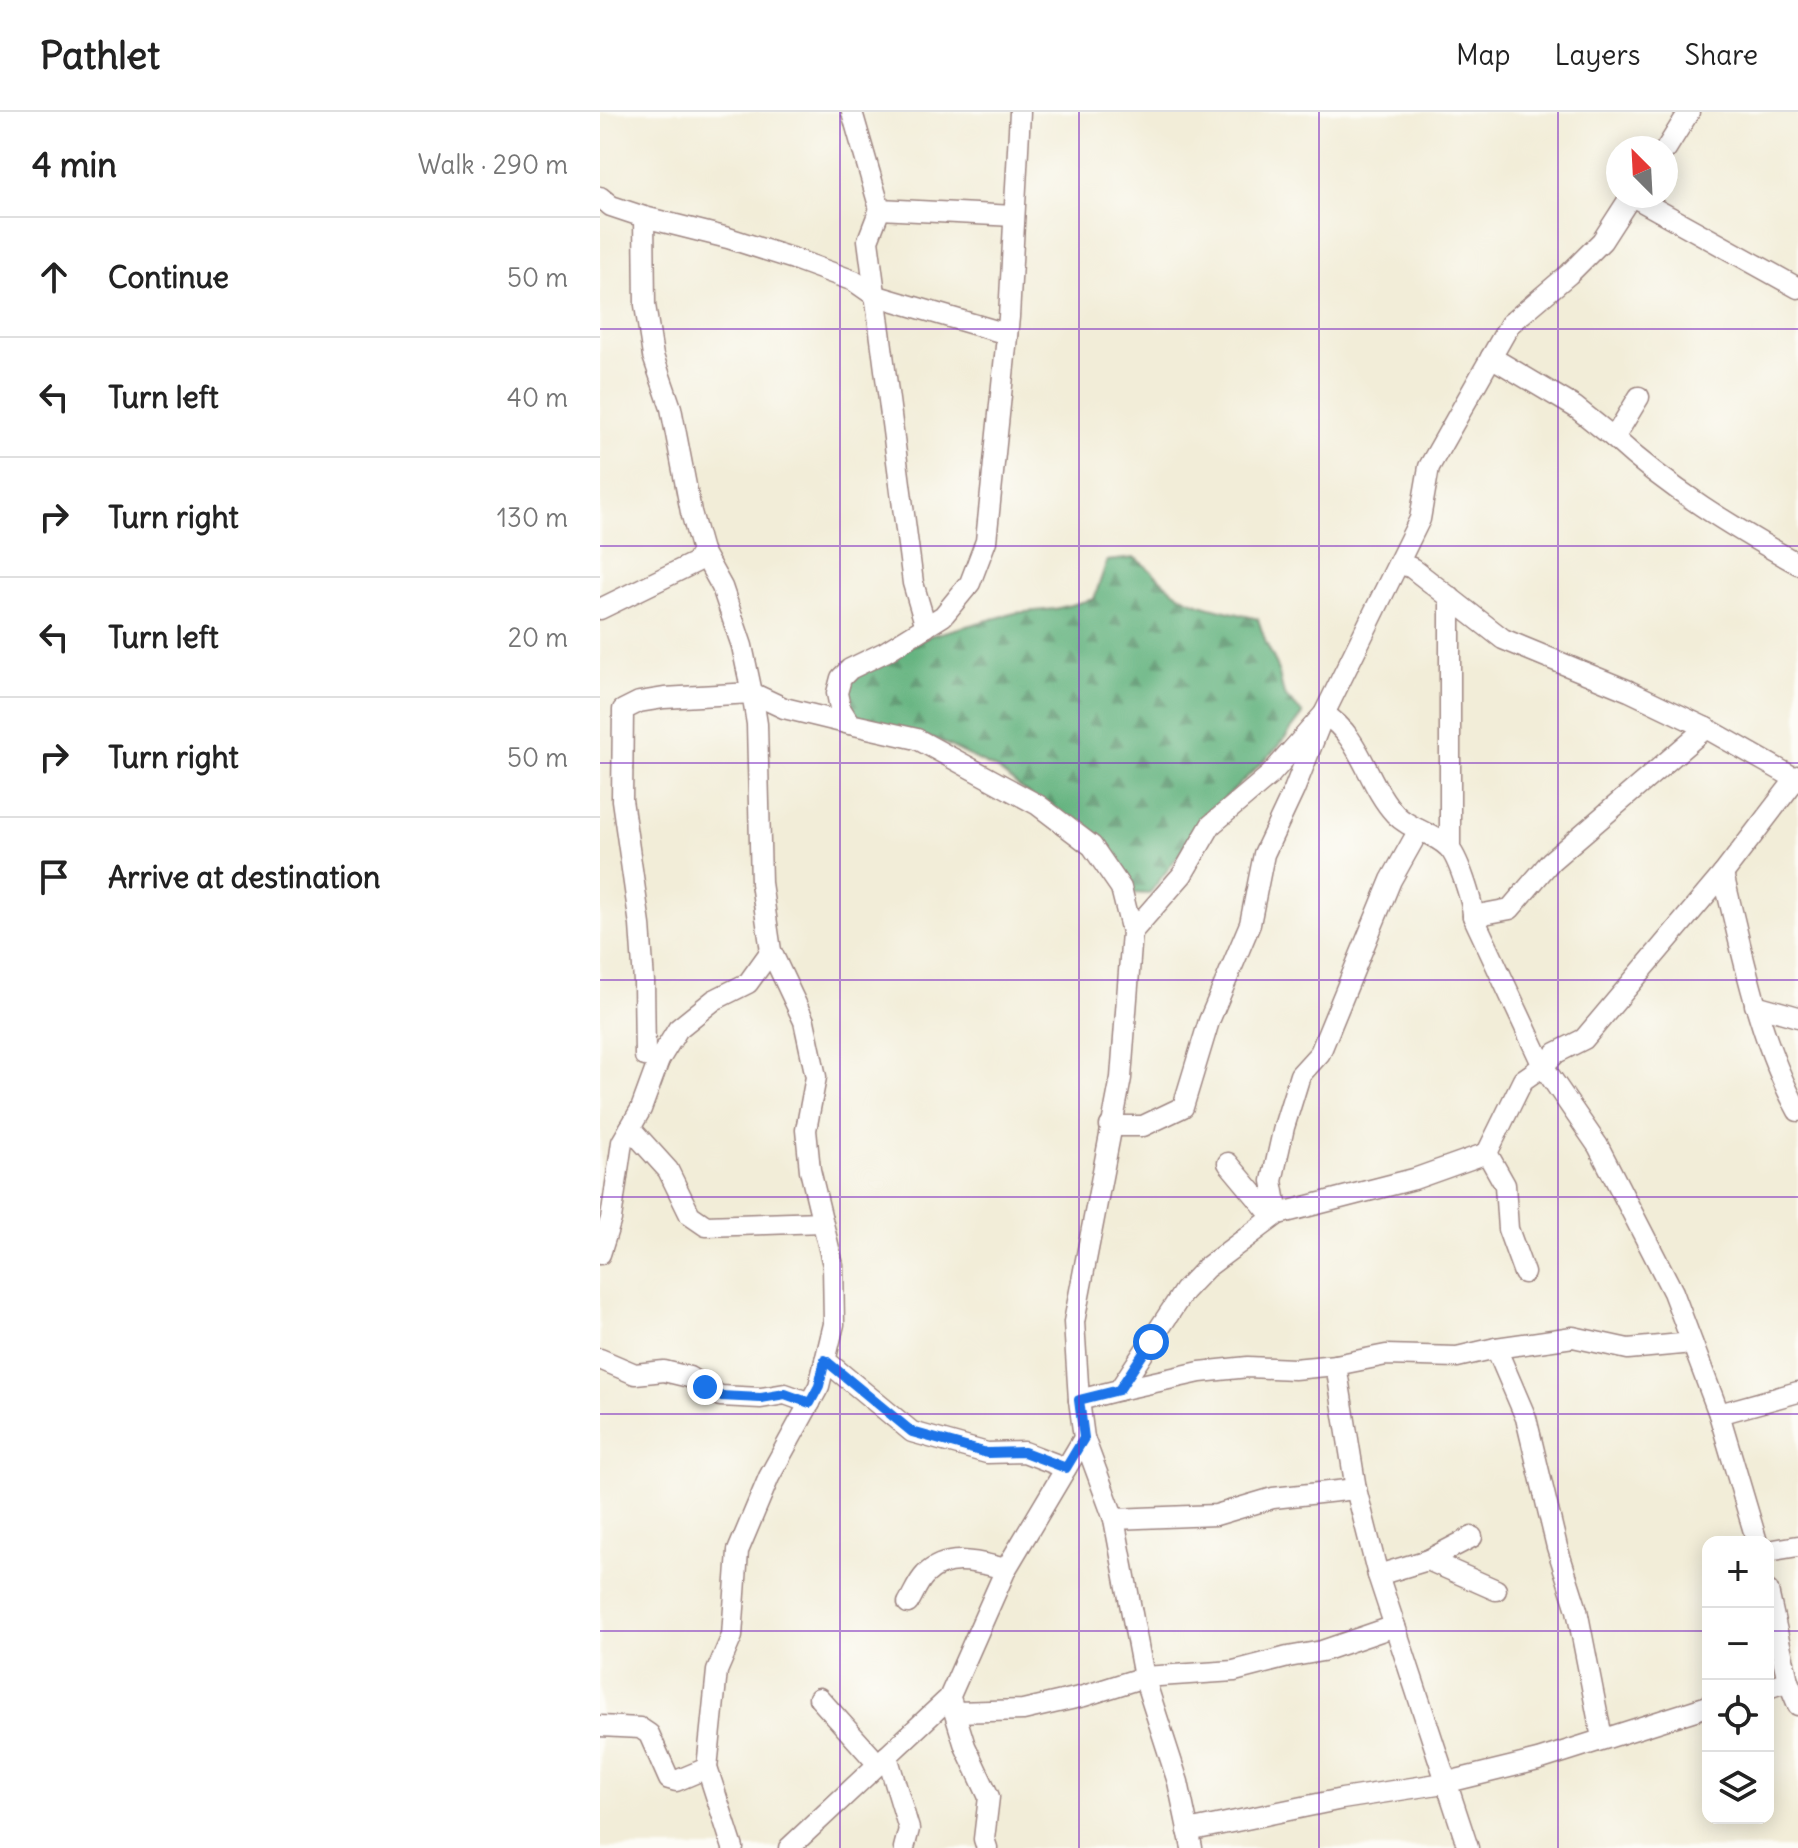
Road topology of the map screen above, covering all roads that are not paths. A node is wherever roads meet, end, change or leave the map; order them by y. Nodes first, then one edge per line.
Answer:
1 (852, 112) edge
2 (1020, 112) edge
3 (1689, 112) edge
4 (1674, 136) edge
5 (600, 197) edge
6 (1624, 208) edge
7 (1654, 208) edge
8 (880, 209) junction
9 (1014, 216) junction
10 (644, 217) junction
11 (1798, 288) edge
12 (874, 295) junction
13 (1007, 334) junction
14 (1491, 357) junction
15 (1639, 397) dead end
16 (1614, 438) junction
17 (702, 551) junction
18 (1399, 563) junction
19 (1798, 564) edge
20 (1450, 597) junction
21 (600, 609) edge
22 (926, 627) junction
23 (752, 693) junction
24 (1324, 714) junction
25 (850, 724) junction
26 (1706, 728) junction
27 (1797, 778) edge
28 (1419, 830) junction
29 (1450, 848) junction
30 (1723, 874) junction
31 (1473, 916) junction
32 (1132, 932) junction
33 (771, 951) junction
34 (1755, 1005) junction
35 (1798, 1017) edge
36 (659, 1060) junction
37 (1543, 1066) junction
38 (1798, 1111) edge
39 (1110, 1126) junction
40 (630, 1128) junction
41 (1487, 1153) junction
42 (1228, 1163) dead end
43 (1276, 1216) junction
44 (822, 1222) junction
45 (600, 1254) edge
46 (1524, 1273) dead end
47 (1692, 1343) junction
48 (1496, 1348) junction
49 (600, 1359) edge
50 (825, 1360) junction
51 (1336, 1365) junction
52 (1119, 1390) junction
53 (1798, 1392) edge
54 (1079, 1400) junction
55 (810, 1403) junction
56 (1719, 1414) junction
57 (1084, 1438) junction
58 (1066, 1468) junction
59 (1356, 1489) junction
60 (1114, 1519) junction
61 (1755, 1536) edge
62 (1472, 1537) dead end
63 (1798, 1546) edge
64 (1774, 1550) edge
65 (1428, 1560) junction
66 (1006, 1569) junction
67 (1378, 1575) junction
68 (1496, 1590) dead end
69 (908, 1603) dead end
70 (1770, 1608) edge
71 (1395, 1626) junction
72 (1144, 1677) junction
73 (1778, 1684) edge
74 (819, 1698) dead end
75 (953, 1705) junction
76 (1798, 1705) edge
77 (1702, 1708) edge
78 (600, 1726) edge
79 (1602, 1738) junction
80 (882, 1760) junction
81 (707, 1768) junction
82 (1444, 1783) junction
83 (1190, 1839) edge
84 (733, 1848) edge
85 (789, 1848) edge
86 (904, 1848) edge
87 (987, 1848) edge
88 (1468, 1848) edge

1 - 8 street
2 - 9 street
3 - 4 street
5 - 10 street
6 - 14 street
7 - 11 street
8 - 9 street
8 - 12 street
9 - 13 street
10 - 12 street
10 - 17 street
12 - 13 street
12 - 22 street
13 - 22 street
14 - 16 street
14 - 18 street
15 - 16 street
16 - 19 street
17 - 21 street
17 - 23 street
18 - 20 street
18 - 24 street
20 - 26 street
20 - 29 street
22 - 25 street
23 - 25 street
23 - 33 street
23 - 36 street
24 - 28 street
24 - 32 street
24 - 39 street
25 - 32 street
26 - 27 street
26 - 31 street
27 - 30 street
28 - 29 street
28 - 43 street
29 - 31 street
30 - 34 street
30 - 37 street
31 - 37 street
32 - 39 street
33 - 36 street
33 - 44 street
34 - 35 street
34 - 38 street
36 - 40 street
37 - 41 street
37 - 47 street
39 - 54 street
40 - 44 street
40 - 45 street
41 - 43 street
41 - 46 street
42 - 43 street
43 - 52 street
44 - 50 street
47 - 48 street
47 - 56 street
48 - 51 street
48 - 79 street
49 - 55 street
50 - 55 street
50 - 58 street
51 - 52 street
51 - 59 street
52 - 54 street
53 - 56 street
54 - 57 street
55 - 81 street
56 - 61 street
57 - 58 street
57 - 60 street
58 - 66 street
59 - 60 street
59 - 67 street
60 - 72 street
62 - 65 street
63 - 64 street
65 - 67 street
65 - 68 street
66 - 69 street
66 - 75 street
67 - 71 street
70 - 73 street
71 - 72 street
71 - 82 street
72 - 75 street
72 - 83 street
73 - 76 street
74 - 80 street
75 - 80 street
75 - 87 street
77 - 79 street
78 - 81 street
79 - 82 street
80 - 85 street
80 - 86 street
81 - 84 street
82 - 83 street
82 - 88 street

